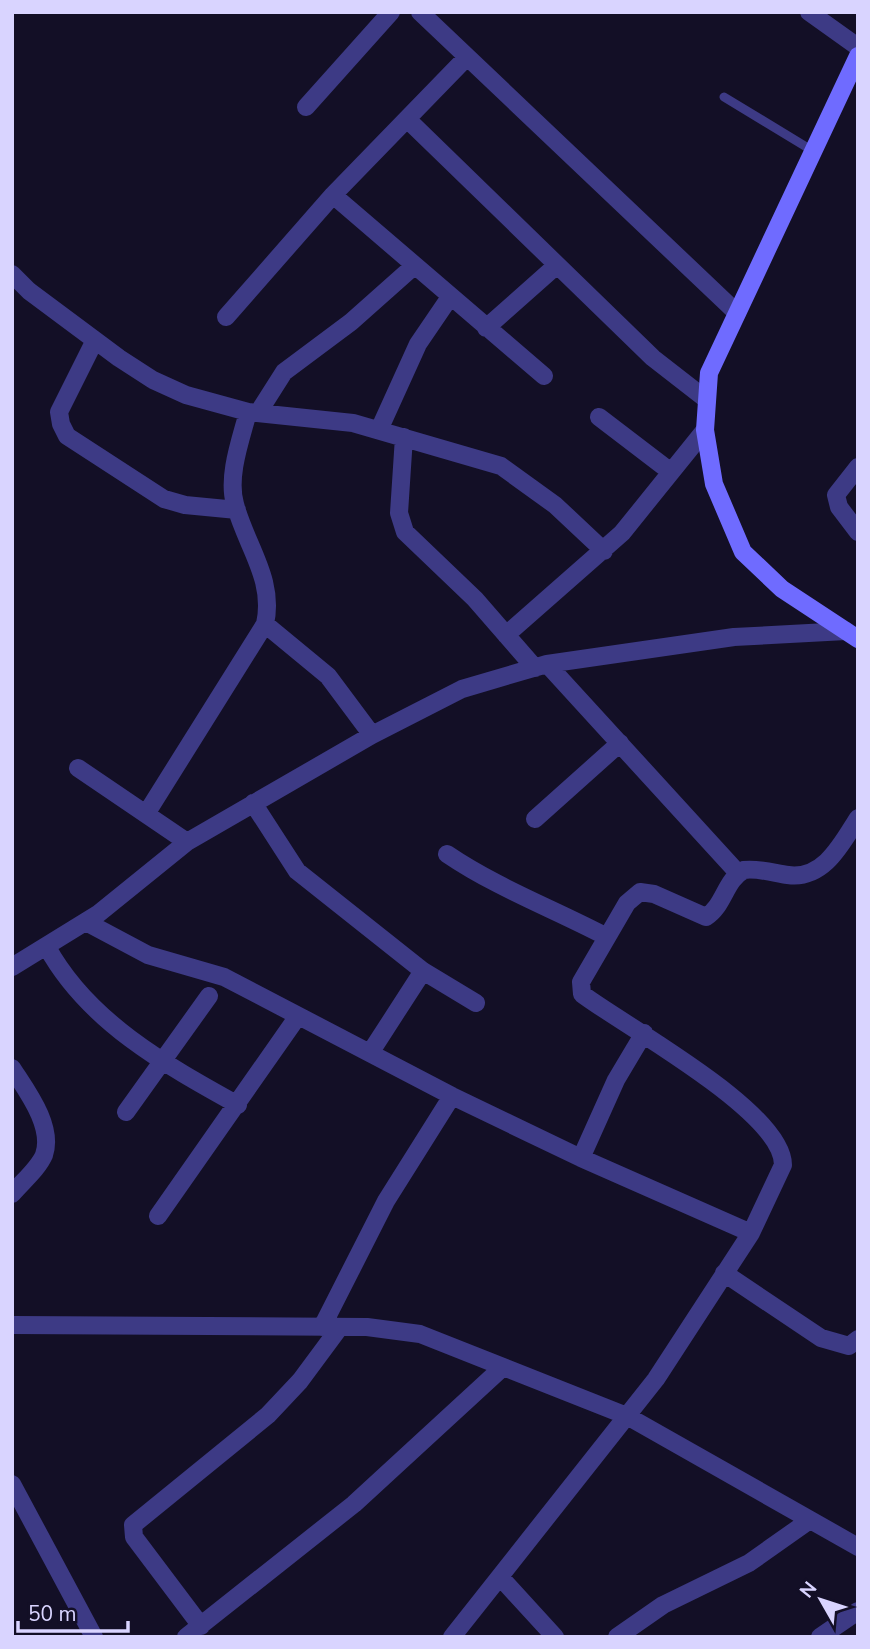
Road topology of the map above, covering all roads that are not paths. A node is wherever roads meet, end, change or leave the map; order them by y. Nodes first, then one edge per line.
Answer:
1 (391, 12) edge
2 (421, 12) edge
3 (809, 12) edge
4 (858, 47) edge
5 (858, 56) edge
6 (467, 57) junction
7 (724, 97) dead end
8 (306, 107) dead end
9 (407, 119) junction
10 (813, 151) junction
11 (333, 195) junction
12 (557, 265) junction
13 (414, 266) junction
14 (12, 274) edge
15 (450, 297) junction
16 (737, 313) junction
17 (226, 317) dead end
18 (486, 328) junction
19 (95, 340) junction
20 (544, 376) dead end
21 (707, 401) junction
22 (253, 413) junction
23 (599, 417) dead end
24 (379, 430) junction
25 (705, 430) junction
26 (404, 437) junction
27 (858, 467) edge
28 (671, 472) junction
29 (237, 510) junction
30 (858, 532) edge
31 (604, 551) junction
32 (265, 624) junction
33 (854, 634) edge
34 (506, 635) junction
35 (541, 666) junction
36 (372, 735) junction
37 (620, 743) junction
38 (78, 768) dead end
39 (253, 803) junction
40 (146, 814) junction
41 (858, 818) edge
42 (534, 819) dead end
43 (187, 842) junction
44 (447, 854) dead end
45 (738, 873) junction
46 (86, 922) junction
47 (607, 937) junction
48 (47, 947) junction
49 (12, 967) edge
50 (423, 971) junction
51 (209, 996) dead end
52 (476, 1003) dead end
53 (298, 1016) junction
54 (644, 1033) junction
55 (370, 1053) junction
56 (162, 1062) junction
57 (12, 1068) edge
58 (452, 1096) junction
59 (238, 1105) junction
60 (126, 1112) dead end
61 (581, 1158) junction
62 (12, 1194) edge
63 (158, 1216) dead end
64 (751, 1233) junction
65 (724, 1273) junction
66 (12, 1325) edge
67 (331, 1327) junction
68 (858, 1339) edge
69 (503, 1367) junction
70 (627, 1416) junction
71 (12, 1484) edge
72 (810, 1520) junction
73 (858, 1547) edge
74 (501, 1578) junction
75 (858, 1611) edge
76 (194, 1631) edge
77 (94, 1637) edge
78 (452, 1637) edge
79 (555, 1637) edge
80 (617, 1637) edge
81 (820, 1637) edge

1 - 8 street
2 - 6 street
3 - 4 street
5 - 10 main road
6 - 9 street
6 - 16 street
7 - 10 lane
9 - 11 street
9 - 12 street
10 - 16 main road
11 - 13 street
11 - 17 street
12 - 18 street
12 - 21 street
13 - 15 street
13 - 22 street
14 - 19 street
15 - 18 street
15 - 24 street
16 - 21 main road
18 - 20 street
19 - 22 street
19 - 29 street
21 - 25 main road
22 - 24 street
22 - 29 street
23 - 28 street
24 - 26 street
25 - 28 street
25 - 33 main road
26 - 31 street
26 - 34 street
27 - 30 street
28 - 31 street
29 - 32 street
31 - 34 street
32 - 36 street
32 - 40 street
33 - 35 street
34 - 35 street
35 - 36 street
35 - 37 street
36 - 39 street
37 - 42 street
37 - 45 street
38 - 40 street
39 - 43 street
39 - 50 street
40 - 43 street
41 - 45 street
43 - 46 street
44 - 47 street
45 - 47 street
46 - 48 street
46 - 53 street
47 - 54 street
48 - 49 street
48 - 56 street
50 - 52 street
50 - 55 street
51 - 56 street
53 - 55 street
53 - 59 street
54 - 61 street
54 - 64 street
55 - 58 street
56 - 59 street
56 - 60 street
57 - 62 street
58 - 61 street
58 - 67 street
59 - 63 street
61 - 64 street
64 - 65 street
65 - 68 street
65 - 70 street
66 - 67 street
67 - 69 street
67 - 76 street
69 - 70 street
69 - 76 street
70 - 72 street
70 - 74 street
71 - 77 street
72 - 73 street
72 - 80 street
74 - 78 street
74 - 79 street
75 - 81 street

